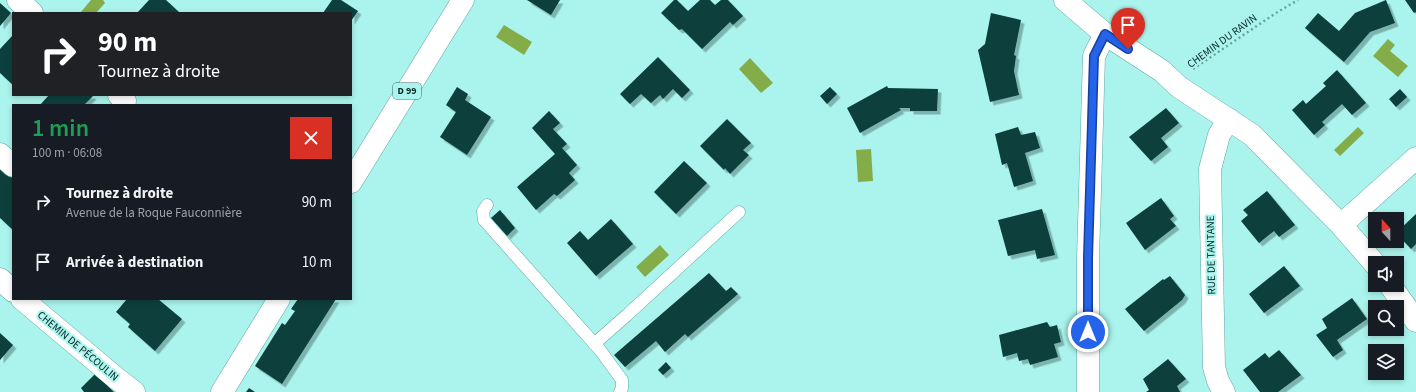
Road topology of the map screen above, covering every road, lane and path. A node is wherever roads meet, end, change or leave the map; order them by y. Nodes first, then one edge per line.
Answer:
1 (18, 0) edge
2 (463, 0) edge
3 (1065, 0) edge
4 (1298, 0) edge
5 (31, 12) edge
6 (1105, 34) junction
7 (1179, 87) junction
8 (1229, 119) junction
9 (0, 154) edge
10 (1416, 158) edge
11 (12, 165) edge
12 (352, 180) edge
13 (487, 205) dead end
14 (739, 212) dead end
15 (1341, 225) junction
16 (1368, 256) edge
17 (0, 280) edge
18 (12, 290) edge
19 (1395, 292) edge
20 (23, 300) edge
21 (278, 300) edge
22 (1416, 321) edge
23 (594, 344) junction
24 (134, 392) edge
25 (222, 392) edge
26 (620, 392) edge
27 (1088, 392) edge
28 (1224, 392) edge

1 - 5 street
2 - 12 street, D 99
3 - 6 street
4 - 7 path, CHEMIN DU RAVIN
6 - 7 street
6 - 27 street
7 - 8 street
8 - 15 street
8 - 28 street, RUE DE TANTANE
9 - 11 street
10 - 15 street
13 - 23 lane
14 - 23 lane
15 - 16 street
17 - 18 street
19 - 22 street
20 - 24 street, CHEMIN DE PÉCOULIN
21 - 25 street
23 - 26 lane

